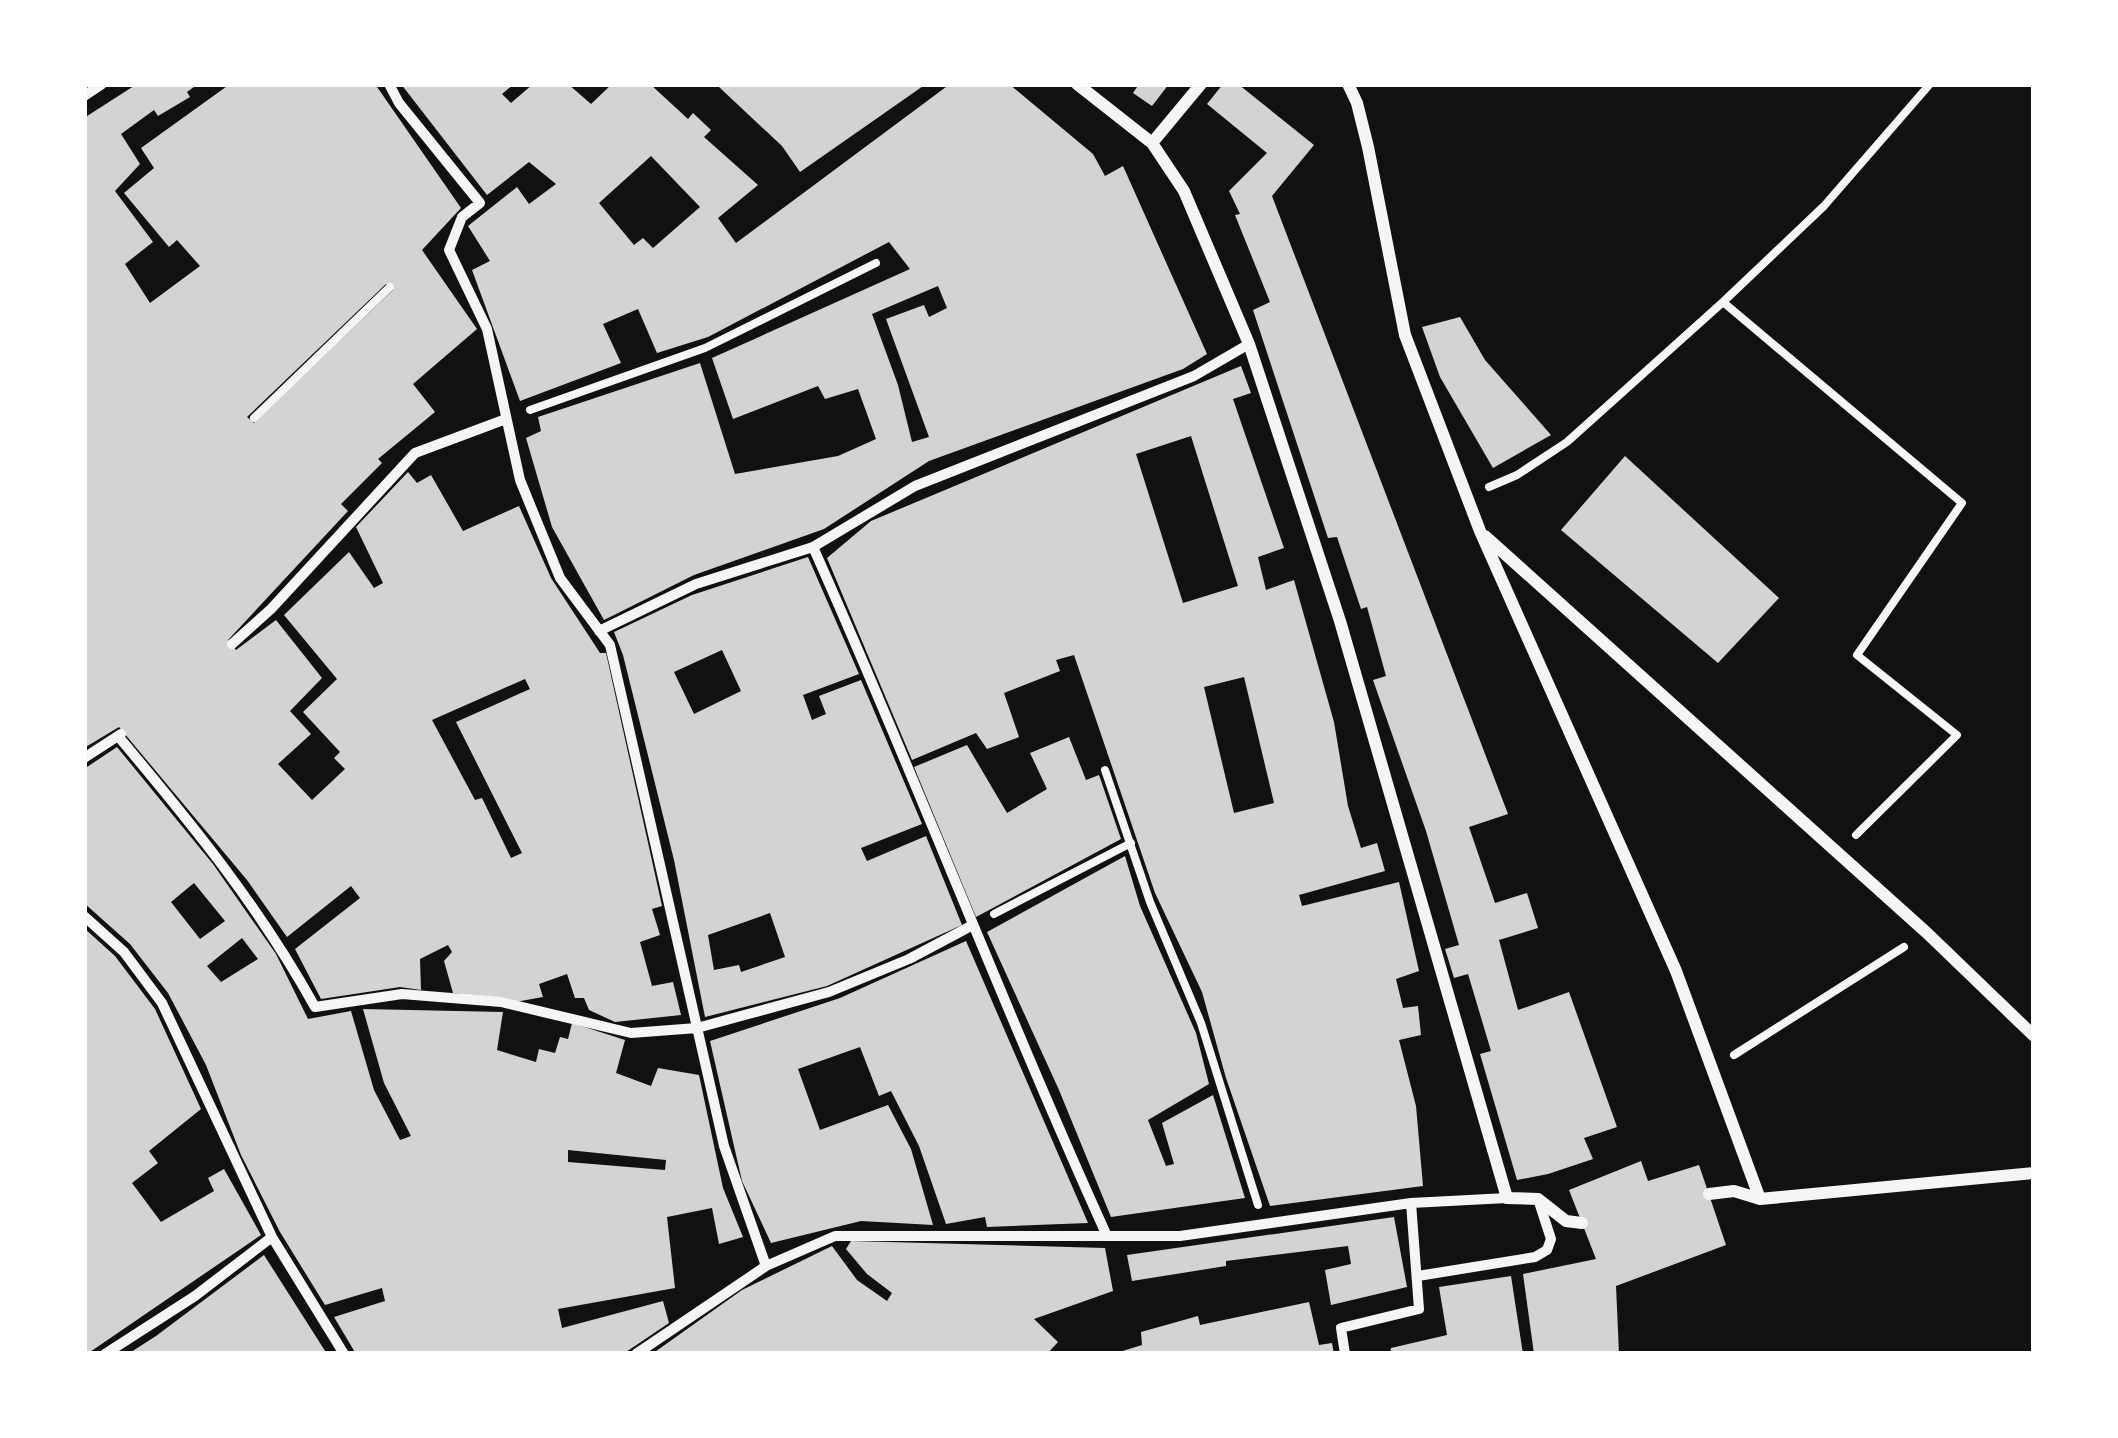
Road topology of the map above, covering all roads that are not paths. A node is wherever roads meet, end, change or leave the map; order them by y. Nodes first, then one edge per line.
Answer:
1 (102, 84) edge
2 (388, 84) edge
3 (1077, 84) edge
4 (1201, 84) edge
5 (1348, 84) edge
6 (84, 95) edge
7 (1152, 143) junction
8 (1249, 344) junction
9 (506, 419) junction
10 (1480, 531) junction
11 (812, 547) junction
12 (598, 631) junction
13 (232, 644) dead end
14 (84, 758) edge
15 (84, 916) edge
16 (971, 926) junction
17 (697, 1028) junction
18 (2034, 1036) edge
19 (2034, 1173) edge
20 (1708, 1194) dead end
21 (1508, 1198) junction
22 (1538, 1199) junction
23 (1760, 1199) junction
24 (1411, 1203) junction
25 (1582, 1223) dead end
26 (1107, 1236) junction
27 (272, 1237) junction
28 (766, 1267) junction
29 (1418, 1276) junction
30 (106, 1354) edge
31 (344, 1354) edge
32 (636, 1354) edge
33 (1345, 1354) edge

1 - 6 street
2 - 9 street
3 - 7 street
4 - 7 street
5 - 10 street
7 - 8 street
8 - 11 street
8 - 21 street
9 - 12 street
9 - 13 street
10 - 18 street
10 - 23 street
11 - 12 street
11 - 16 street
12 - 17 street
14 - 17 street
15 - 27 street
16 - 17 street
16 - 26 street
17 - 28 street
19 - 23 street
20 - 23 street
21 - 22 street
21 - 24 street
22 - 25 street
22 - 29 street
24 - 26 street
24 - 29 street
26 - 28 street
27 - 30 street
27 - 31 street
28 - 32 street
29 - 33 street

